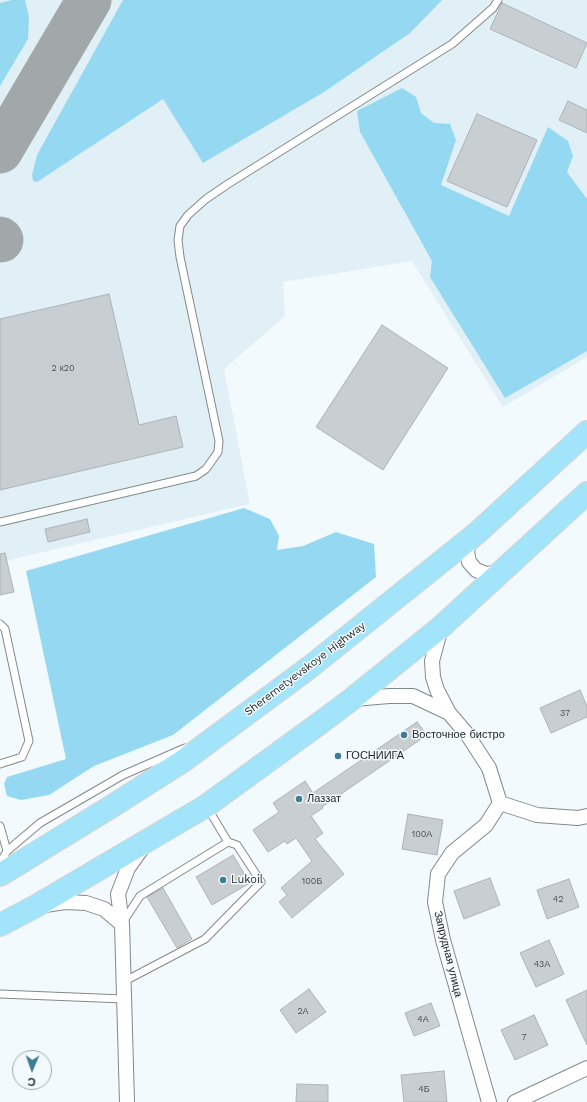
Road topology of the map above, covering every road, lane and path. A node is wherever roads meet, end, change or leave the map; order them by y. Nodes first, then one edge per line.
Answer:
1 (498, 0) edge
2 (587, 432) edge
3 (587, 494) edge
4 (0, 522) edge
5 (477, 533) junction
6 (505, 568) junction
7 (0, 624) edge
8 (441, 627) junction
9 (352, 699) junction
10 (449, 713) junction
11 (222, 732) junction
12 (0, 764) edge
13 (500, 803) junction
14 (206, 806) junction
15 (587, 816) edge
16 (0, 826) edge
17 (149, 839) junction
18 (228, 842) junction
19 (6, 852) junction
20 (0, 864) edge
21 (0, 876) edge
22 (36, 906) junction
23 (122, 924) junction
24 (0, 925) edge
25 (123, 982) junction
26 (0, 994) edge
27 (123, 999) junction
28 (587, 1068) edge
29 (127, 1102) edge
30 (489, 1102) edge
31 (515, 1102) edge

1 - 4 lane
2 - 5 main road, Sheremetyevskoye Highway
3 - 6 main road
5 - 6 street
5 - 11 main road, Sheremetyevskoye Highway
6 - 8 main road
7 - 12 lane
8 - 9 main road
8 - 10 street
9 - 10 street
9 - 14 main road
10 - 13 street
11 - 19 lane
11 - 21 main road, Sheremetyevskoye Highway
13 - 15 street
13 - 30 street, Запрудная улица
14 - 17 main road
14 - 18 lane
16 - 19 lane
17 - 22 main road
17 - 23 street
18 - 23 lane
18 - 25 lane
19 - 20 lane
22 - 23 street
22 - 24 main road
23 - 25 street
25 - 27 street
26 - 27 lane
27 - 29 street
28 - 31 street

